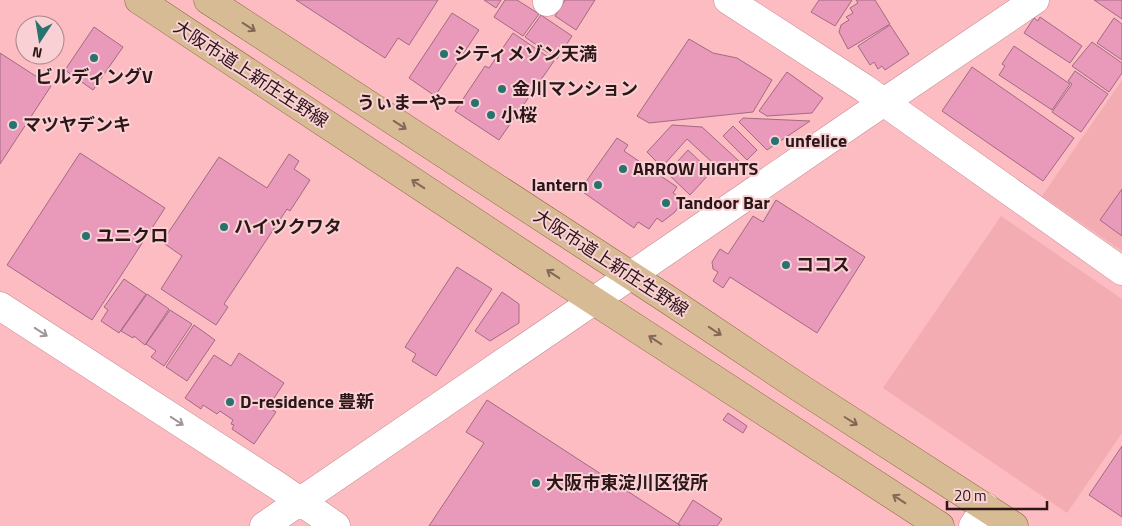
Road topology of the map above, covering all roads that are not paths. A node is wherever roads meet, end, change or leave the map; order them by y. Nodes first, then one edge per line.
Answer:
1 (139, 0) edge
2 (208, 0) edge
3 (728, 0) edge
4 (1035, 0) edge
5 (884, 103) junction
6 (1122, 271) edge
7 (630, 276) junction
8 (594, 300) junction
9 (0, 306) edge
10 (301, 501) junction
11 (979, 517) edge
12 (264, 526) edge
13 (336, 526) edge
14 (940, 526) edge
15 (1014, 526) edge

8 -> 1 main road, 大阪市道上新庄生野線
2 -> 7 main road, 大阪市道上新庄生野線
3 - 5 street
4 - 5 street
5 - 6 street
5 - 7 street
7 - 8 street
7 -> 11 main road, 大阪市道上新庄生野線
8 - 10 street
14 -> 8 main road, 大阪市道上新庄生野線
9 -> 10 street
10 - 12 street
10 - 13 street
11 - 15 main road, 大阪市道上新庄生野線

